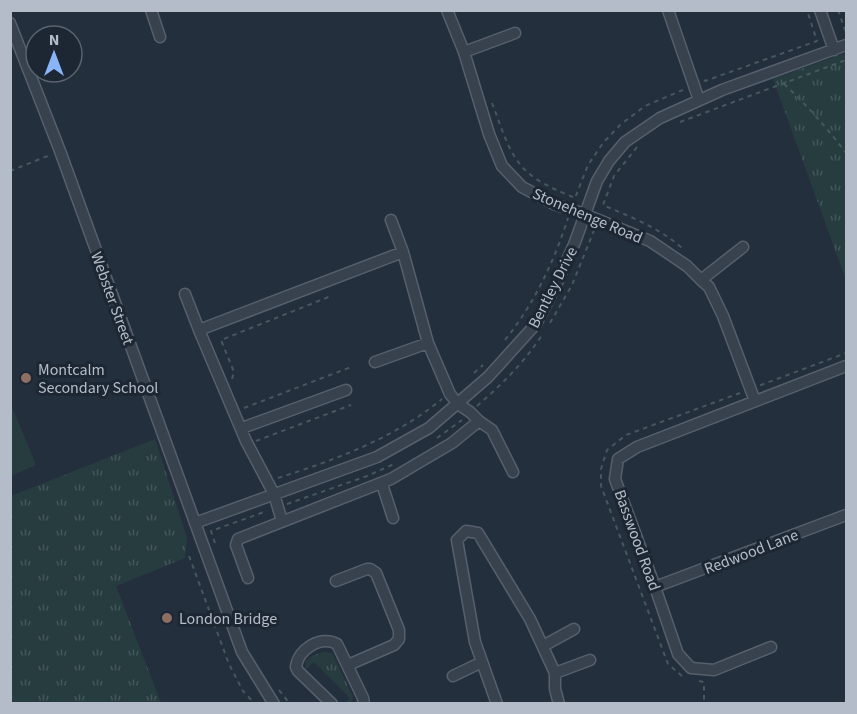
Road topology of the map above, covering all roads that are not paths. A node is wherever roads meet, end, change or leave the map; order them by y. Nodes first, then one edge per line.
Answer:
1 (151, 10) edge
2 (447, 10) edge
3 (668, 10) edge
4 (820, 10) edge
5 (10, 23) edge
6 (515, 33) dead end
7 (160, 37) dead end
8 (846, 45) edge
9 (834, 50) junction
10 (464, 52) junction
11 (699, 100) junction
12 (584, 214) junction
13 (391, 220) dead end
14 (743, 247) dead end
15 (403, 252) junction
16 (701, 280) junction
17 (185, 294) dead end
18 (199, 330) junction
19 (428, 343) junction
20 (375, 362) dead end
21 (846, 366) edge
22 (346, 390) dead end
23 (755, 401) junction
24 (458, 404) junction
25 (479, 421) junction
26 (242, 428) junction
27 (513, 472) dead end
28 (382, 484) junction
29 (274, 494) junction
30 (846, 514) edge
31 (393, 518) dead end
32 (282, 521) junction
33 (195, 523) junction
34 (248, 578) dead end
35 (336, 581) dead end
36 (656, 586) junction
37 (574, 629) dead end
38 (543, 646) junction
39 (771, 646) dead end
40 (590, 660) dead end
41 (482, 663) junction
42 (348, 665) junction
43 (555, 673) junction
44 (453, 676) dead end
45 (497, 703) edge
46 (274, 704) edge
47 (332, 704) edge
48 (364, 704) edge
49 (559, 704) edge

1 - 7 street
2 - 10 street, Stonehenge Road
3 - 11 street
4 - 9 street
5 - 33 street, Webster Street
6 - 10 street
8 - 9 street, Bentley Drive
9 - 11 street, Bentley Drive
10 - 12 street, Stonehenge Road
11 - 12 street, Bentley Drive
12 - 16 street, Stonehenge Road
12 - 24 street, Bentley Drive
13 - 15 street
14 - 16 street
15 - 18 street
15 - 19 street
16 - 23 street, Stonehenge Road
17 - 18 street
18 - 26 street
19 - 20 street
19 - 24 street
21 - 23 street, Basswood Road
22 - 26 street
23 - 36 street, Basswood Road
24 - 25 street
24 - 29 street, Bentley Drive
25 - 27 street
25 - 28 street
26 - 29 street
28 - 31 street
28 - 32 street
29 - 32 street
29 - 33 street, Bentley Drive
30 - 36 street, Redwood Lane
32 - 34 street
33 - 46 street, Webster Street
35 - 42 street
36 - 39 street, Basswood Road
37 - 38 street
38 - 41 street
38 - 43 street
40 - 43 street
41 - 44 street
41 - 45 street
42 - 47 street
42 - 48 street
43 - 49 street

